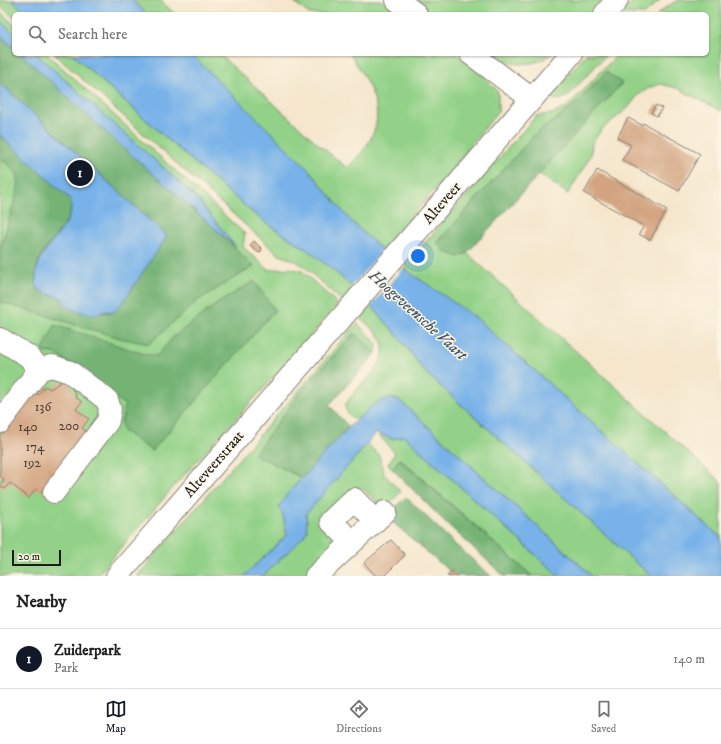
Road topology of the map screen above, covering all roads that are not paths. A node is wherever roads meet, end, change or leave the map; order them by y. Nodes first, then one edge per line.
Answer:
1 (397, 0) edge
2 (617, 0) edge
3 (413, 12) edge
4 (607, 12) edge
5 (474, 56) edge
6 (569, 56) edge
7 (532, 99) junction
8 (0, 339) edge
9 (312, 353) joint
10 (40, 369) junction
11 (0, 422) edge
12 (54, 492) dead end
13 (352, 542) junction
14 (117, 576) edge
15 (316, 576) edge

1 - 3 street
2 - 4 street
5 - 7 street
6 - 7 street, Alteveer
7 - 9 street, Alteveer
8 - 10 street
9 - 14 street, Alteveerstraat
10 - 11 street
10 - 12 street
13 - 13 street
13 - 15 street

